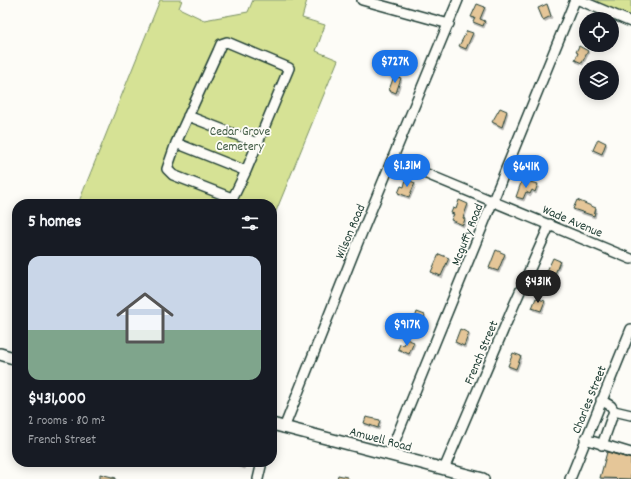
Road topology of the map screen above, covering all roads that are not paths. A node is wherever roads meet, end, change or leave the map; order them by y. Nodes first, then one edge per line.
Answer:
1 (362, 0) edge
2 (458, 0) edge
3 (575, 0) edge
4 (578, 0) edge
5 (631, 22) edge
6 (449, 24) junction
7 (188, 116) junction
8 (176, 143) junction
9 (257, 143) junction
10 (393, 160) junction
11 (246, 172) junction
12 (227, 199) edge
13 (232, 199) edge
14 (494, 201) junction
15 (550, 224) junction
16 (631, 259) edge
17 (631, 329) edge
18 (0, 354) edge
19 (12, 358) edge
20 (601, 400) junction
21 (614, 411) junction
22 (631, 415) edge
23 (277, 426) edge
24 (284, 428) junction
25 (585, 440) junction
26 (602, 445) junction
27 (631, 454) edge
28 (389, 455) junction
29 (261, 467) edge
30 (444, 469) junction
31 (258, 479) edge
32 (483, 479) edge
33 (570, 479) edge

1 - 6 street
2 - 6 street, Wilson Road
3 - 14 street, Mcguffy Road
4 - 5 street
6 - 10 street, Wilson Road
7 - 8 street
7 - 9 street
7 - 9 street
8 - 11 street
8 - 12 street
9 - 11 street
10 - 14 street, Wade Avenue
10 - 24 street, Wilson Road
11 - 13 street
14 - 15 street, Wade Avenue
14 - 28 street, Mcguffy Road
15 - 16 street, Wade Avenue
15 - 30 street, French Street
17 - 20 street, Charles Street
18 - 19 main road
20 - 21 street
20 - 25 street, Charles Street
21 - 22 street
21 - 26 street
23 - 24 main road, Amwell Road
24 - 28 main road, Amwell Road
25 - 26 street
25 - 33 street, Charles Street
26 - 27 street
28 - 30 main road, Amwell Road
29 - 31 street
30 - 32 main road, Amwell Road

